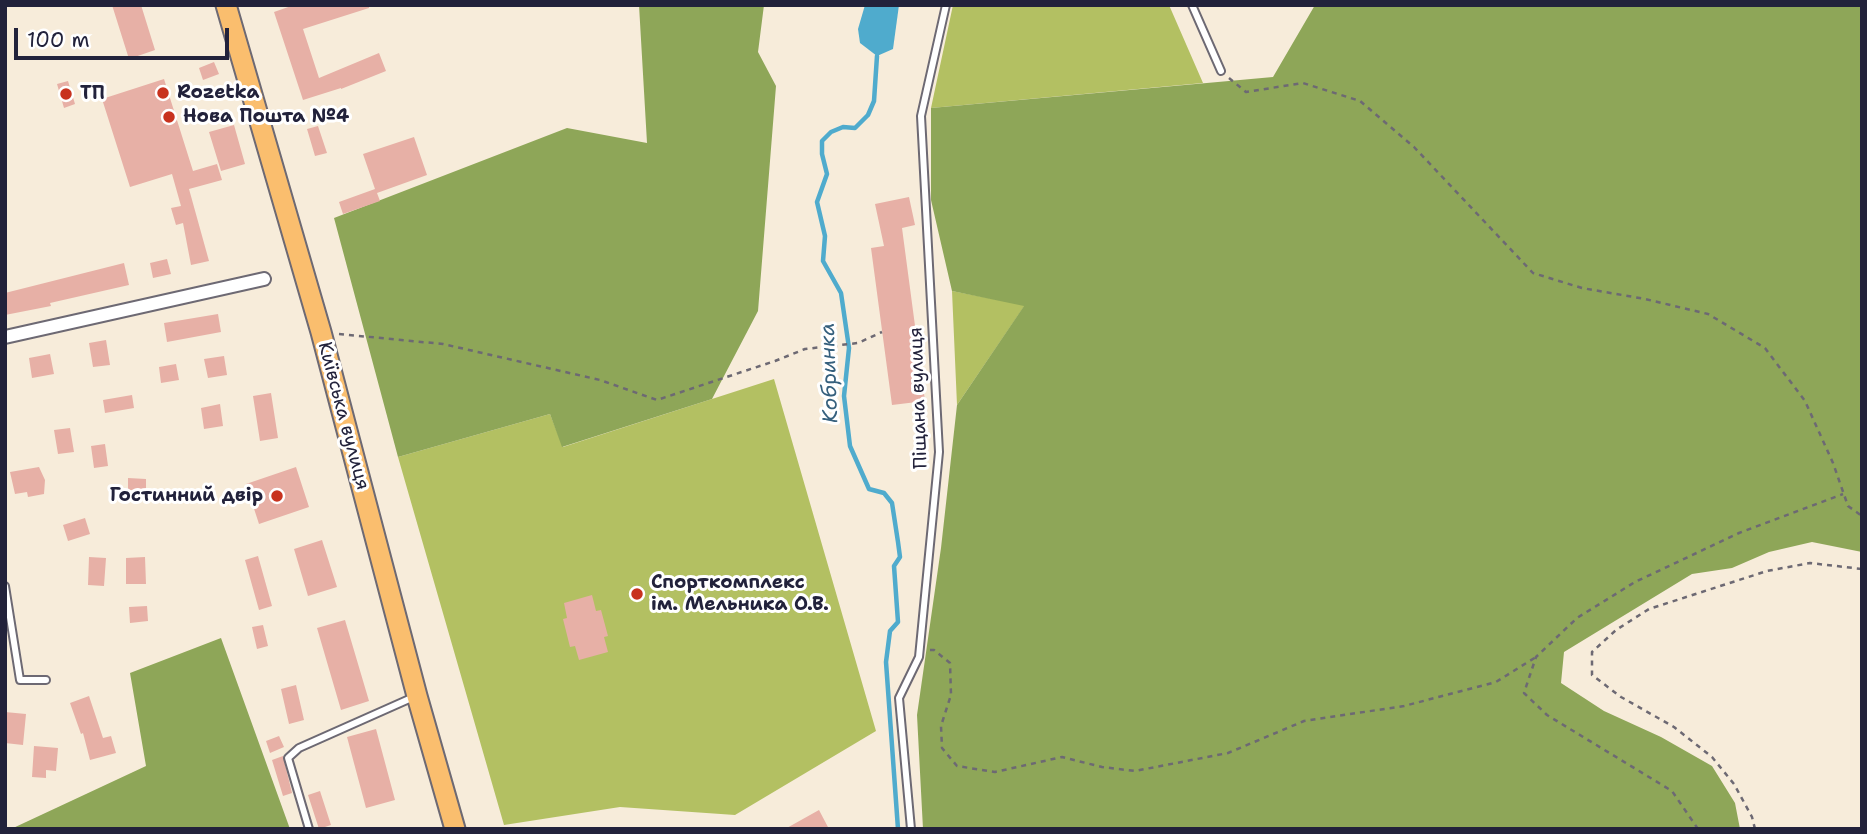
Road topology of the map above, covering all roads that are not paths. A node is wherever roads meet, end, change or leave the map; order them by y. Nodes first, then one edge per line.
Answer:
1 (226, 5) edge
2 (946, 5) edge
3 (1192, 5) edge
4 (1221, 71) road end
5 (264, 279) dead end
6 (5, 337) edge
7 (5, 586) edge
8 (46, 680) dead end
9 (417, 696) junction
10 (309, 829) edge
11 (455, 829) edge
12 (911, 829) edge

1 - 9 main road, Київська вулиця
2 - 12 lane, Піщана вулиця
3 - 4 lane
5 - 6 street
7 - 8 lane
9 - 10 lane
9 - 11 main road, Київська вулиця

